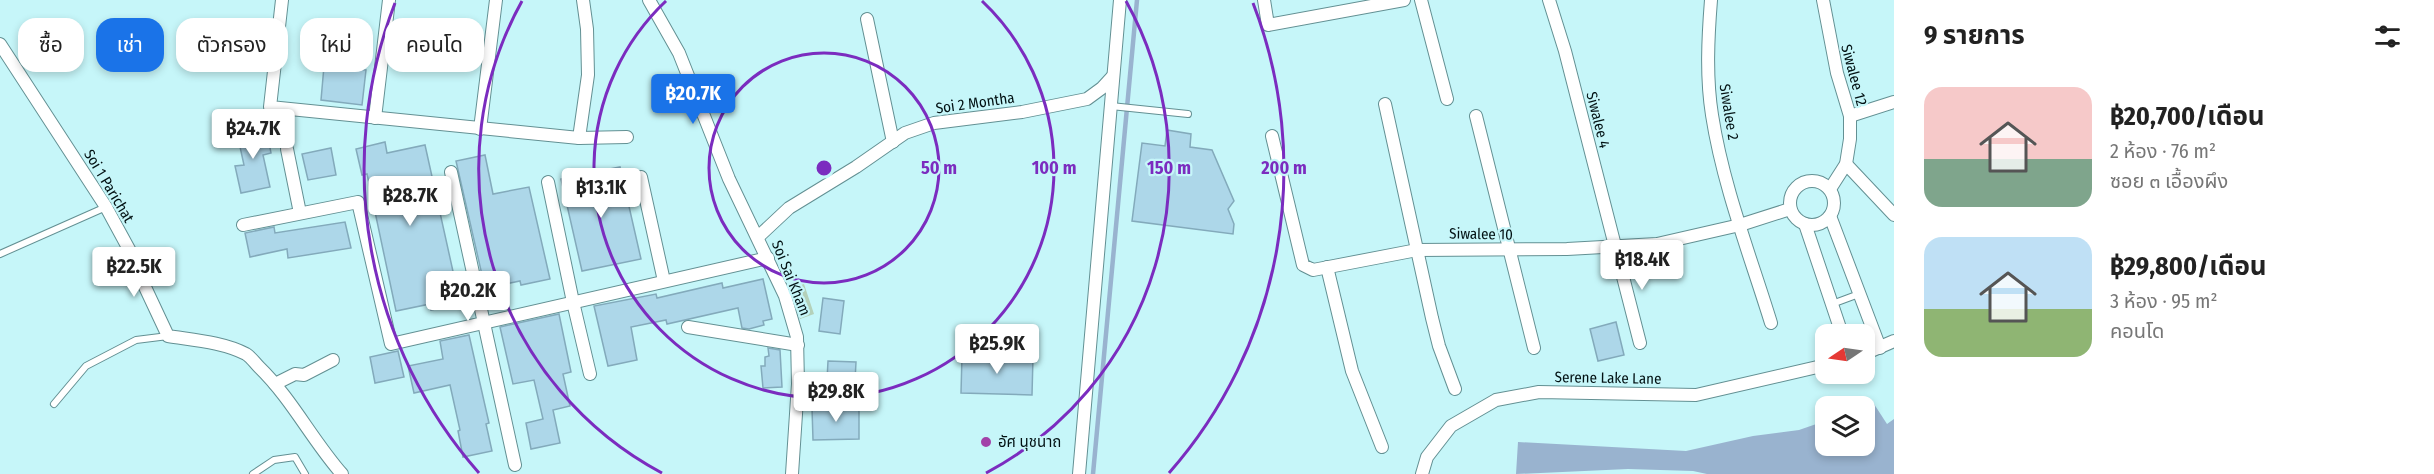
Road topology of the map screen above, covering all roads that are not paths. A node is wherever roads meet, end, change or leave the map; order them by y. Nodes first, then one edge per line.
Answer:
1 (282, 0) edge
2 (389, 0) edge
3 (496, 0) edge
4 (583, 0) edge
5 (649, 0) edge
6 (1120, 0) edge
7 (1264, 0) edge
8 (1404, 0) edge
9 (1422, 0) edge
10 (1549, 0) edge
11 (1712, 0) edge
12 (1823, 0) edge
13 (867, 19) dead end
14 (0, 44) edge
15 (1113, 76) junction
16 (1447, 99) dead end
17 (1894, 102) edge
18 (1385, 104) dead end
19 (1115, 107) junction
20 (1188, 114) dead end
21 (1476, 116) dead end
22 (1850, 116) junction
23 (375, 118) junction
24 (480, 129) junction
25 (1272, 136) dead end
26 (627, 137) dead end
27 (579, 138) junction
28 (893, 142) junction
29 (287, 149) dead end
30 (1846, 164) junction
31 (450, 172) dead end
32 (641, 177) dead end
33 (548, 182) dead end
34 (1830, 189) junction
35 (106, 207) junction
36 (1790, 209) junction
37 (300, 213) junction
38 (1894, 215) edge
39 (1830, 216) junction
40 (1805, 224) junction
41 (243, 225) dead end
42 (1740, 225) junction
43 (758, 237) junction
44 (1614, 248) junction
45 (1417, 250) junction
46 (1508, 250) junction
47 (0, 254) edge
48 (768, 258) junction
49 (1327, 267) junction
50 (664, 281) junction
51 (1860, 294) junction
52 (573, 302) junction
53 (1832, 304) junction
54 (483, 322) junction
55 (1771, 324) dead end
56 (1839, 324) edge
57 (688, 327) dead end
58 (168, 336) junction
59 (1894, 341) edge
60 (1640, 343) dead end
61 (798, 345) junction
62 (1534, 348) dead end
63 (1880, 348) junction
64 (1875, 350) edge
65 (333, 360) dead end
66 (1815, 368) edge
67 (590, 374) dead end
68 (275, 384) junction
69 (1455, 389) dead end
70 (54, 404) dead end
71 (1382, 447) dead end
72 (515, 465) dead end
73 (340, 473) edge
74 (253, 474) edge
75 (305, 474) edge
76 (792, 474) edge
77 (1079, 474) edge
78 (1422, 474) edge

1 - 23 street
2 - 23 street
3 - 24 street
4 - 27 street
5 - 43 street, Soi Sai Kham
6 - 15 street
7 - 8 street
9 - 16 street
10 - 44 street, Siwalee 4
11 - 42 street, Siwalee 2
12 - 22 street, Siwalee 12
13 - 28 street
14 - 35 street, Soi 1 Parichat
15 - 19 street
15 - 28 street, Soi 2 Montha
17 - 22 street
18 - 45 street
19 - 20 lane
19 - 77 street
21 - 46 street
22 - 30 street, Siwalee 12
23 - 24 street
24 - 27 street
25 - 49 street, Siwalee 10
26 - 27 street
28 - 43 street, Soi 2 Montha
29 - 37 street
30 - 34 street, Siwalee 12
30 - 38 street
31 - 54 street
32 - 50 street
33 - 52 street
34 - 36 street
34 - 39 street
35 - 47 lane
35 - 58 street, Soi 1 Parichat
36 - 40 street
36 - 42 street, Siwalee 10
37 - 41 street
37 - 54 street
39 - 40 street
39 - 51 street
40 - 53 street
42 - 44 street, Siwalee 10
42 - 55 street, Siwalee 2
43 - 48 street, Soi Sai Kham
44 - 46 street, Siwalee 10
44 - 60 street, Siwalee 4
45 - 46 street, Siwalee 10
45 - 49 street, Siwalee 10
45 - 69 street
46 - 62 street
48 - 50 street
48 - 61 street, Soi Sai Kham
49 - 71 street
50 - 52 street
51 - 53 lane
51 - 63 street
52 - 54 street
52 - 67 street
53 - 56 street
54 - 72 street
57 - 61 street
58 - 68 street
58 - 70 lane
59 - 63 street
61 - 76 street, Soi Sai Kham
63 - 64 street
65 - 68 street
66 - 78 street, Serene Lake Lane
68 - 73 street
74 - 75 lane

